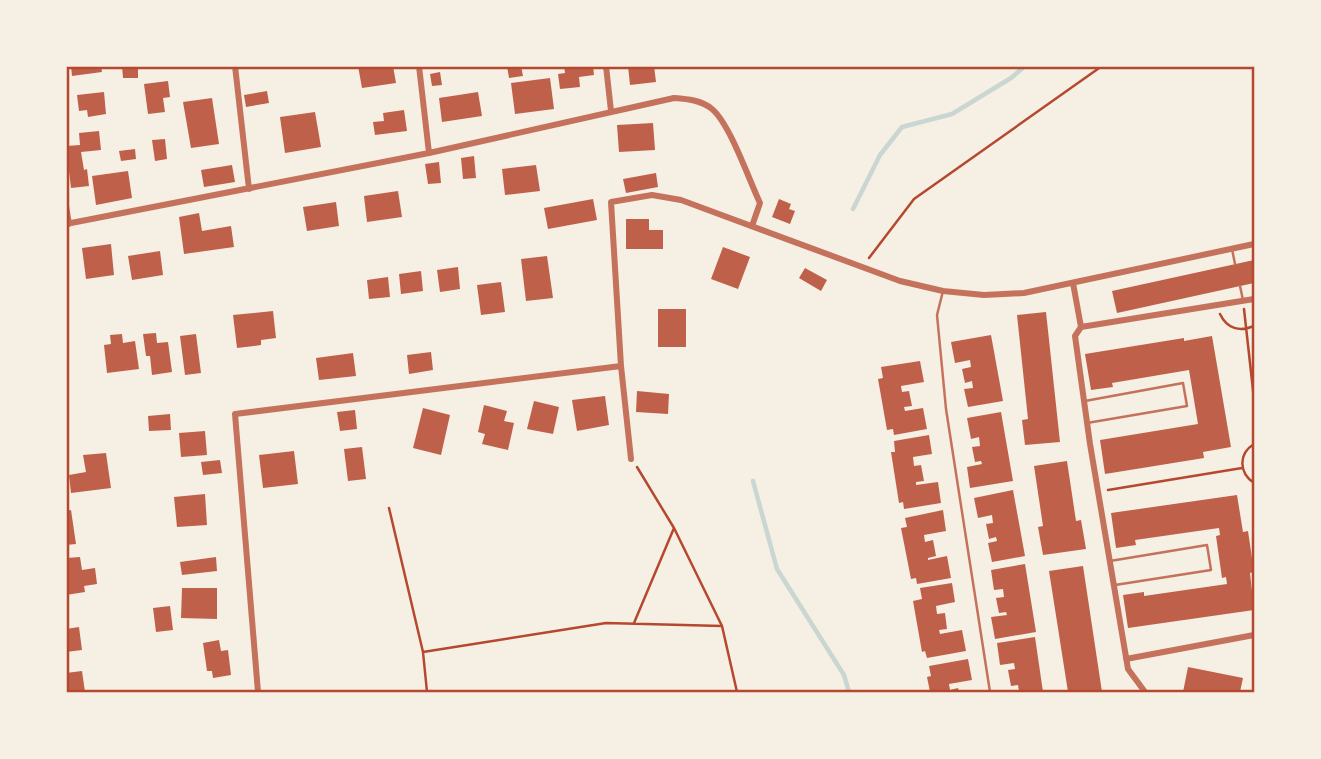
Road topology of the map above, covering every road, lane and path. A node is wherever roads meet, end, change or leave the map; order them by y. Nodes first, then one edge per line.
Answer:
1 (235, 66) edge
2 (419, 66) edge
3 (606, 66) edge
4 (1102, 66) edge
5 (611, 111) junction
6 (429, 153) junction
7 (249, 189) junction
8 (66, 206) edge
9 (68, 224) edge
10 (752, 226) junction
11 (1255, 244) edge
12 (1232, 249) junction
13 (1236, 264) dead end
14 (862, 267) junction
15 (1073, 283) junction
16 (1240, 286) dead end
17 (943, 291) junction
18 (1255, 299) edge
19 (1243, 300) junction
20 (1219, 304) junction
21 (1255, 326) edge
22 (1081, 327) junction
23 (1246, 329) junction
24 (621, 366) junction
25 (1255, 399) edge
26 (1084, 401) junction
27 (1087, 423) junction
28 (1255, 444) edge
29 (631, 459) joint
30 (1242, 468) junction
31 (1255, 483) edge
32 (1098, 492) junction
33 (389, 508) dead end
34 (674, 527) junction
35 (1110, 561) junction
36 (1114, 586) junction
37 (634, 623) junction
38 (722, 626) junction
39 (1255, 635) edge
40 (423, 652) junction
41 (1126, 659) junction
42 (258, 692) edge
43 (427, 692) edge
44 (737, 692) edge
45 (990, 692) edge
46 (1145, 692) edge

1 - 7 street
2 - 6 street
3 - 5 street
4 - 14 path
5 - 6 street
5 - 10 street
6 - 7 street
7 - 9 street
8 - 9 street
10 - 14 street
10 - 24 street
11 - 12 street
12 - 13 lane
12 - 15 street
14 - 17 street
15 - 17 street
15 - 22 street
16 - 19 lane
17 - 45 lane
18 - 19 street
19 - 20 street
19 - 23 path
20 - 22 street
20 - 23 path
21 - 23 path
22 - 26 street
23 - 25 path
24 - 29 street
24 - 42 street
26 - 27 street
26 - 27 lane
27 - 32 street
28 - 30 path
29 - 34 path
30 - 31 path
30 - 32 path
32 - 35 street
33 - 40 path
34 - 37 path
34 - 38 path
35 - 36 street
35 - 36 lane
36 - 41 street
37 - 38 path
37 - 40 path
38 - 44 path
39 - 41 street
40 - 43 path
41 - 46 street

